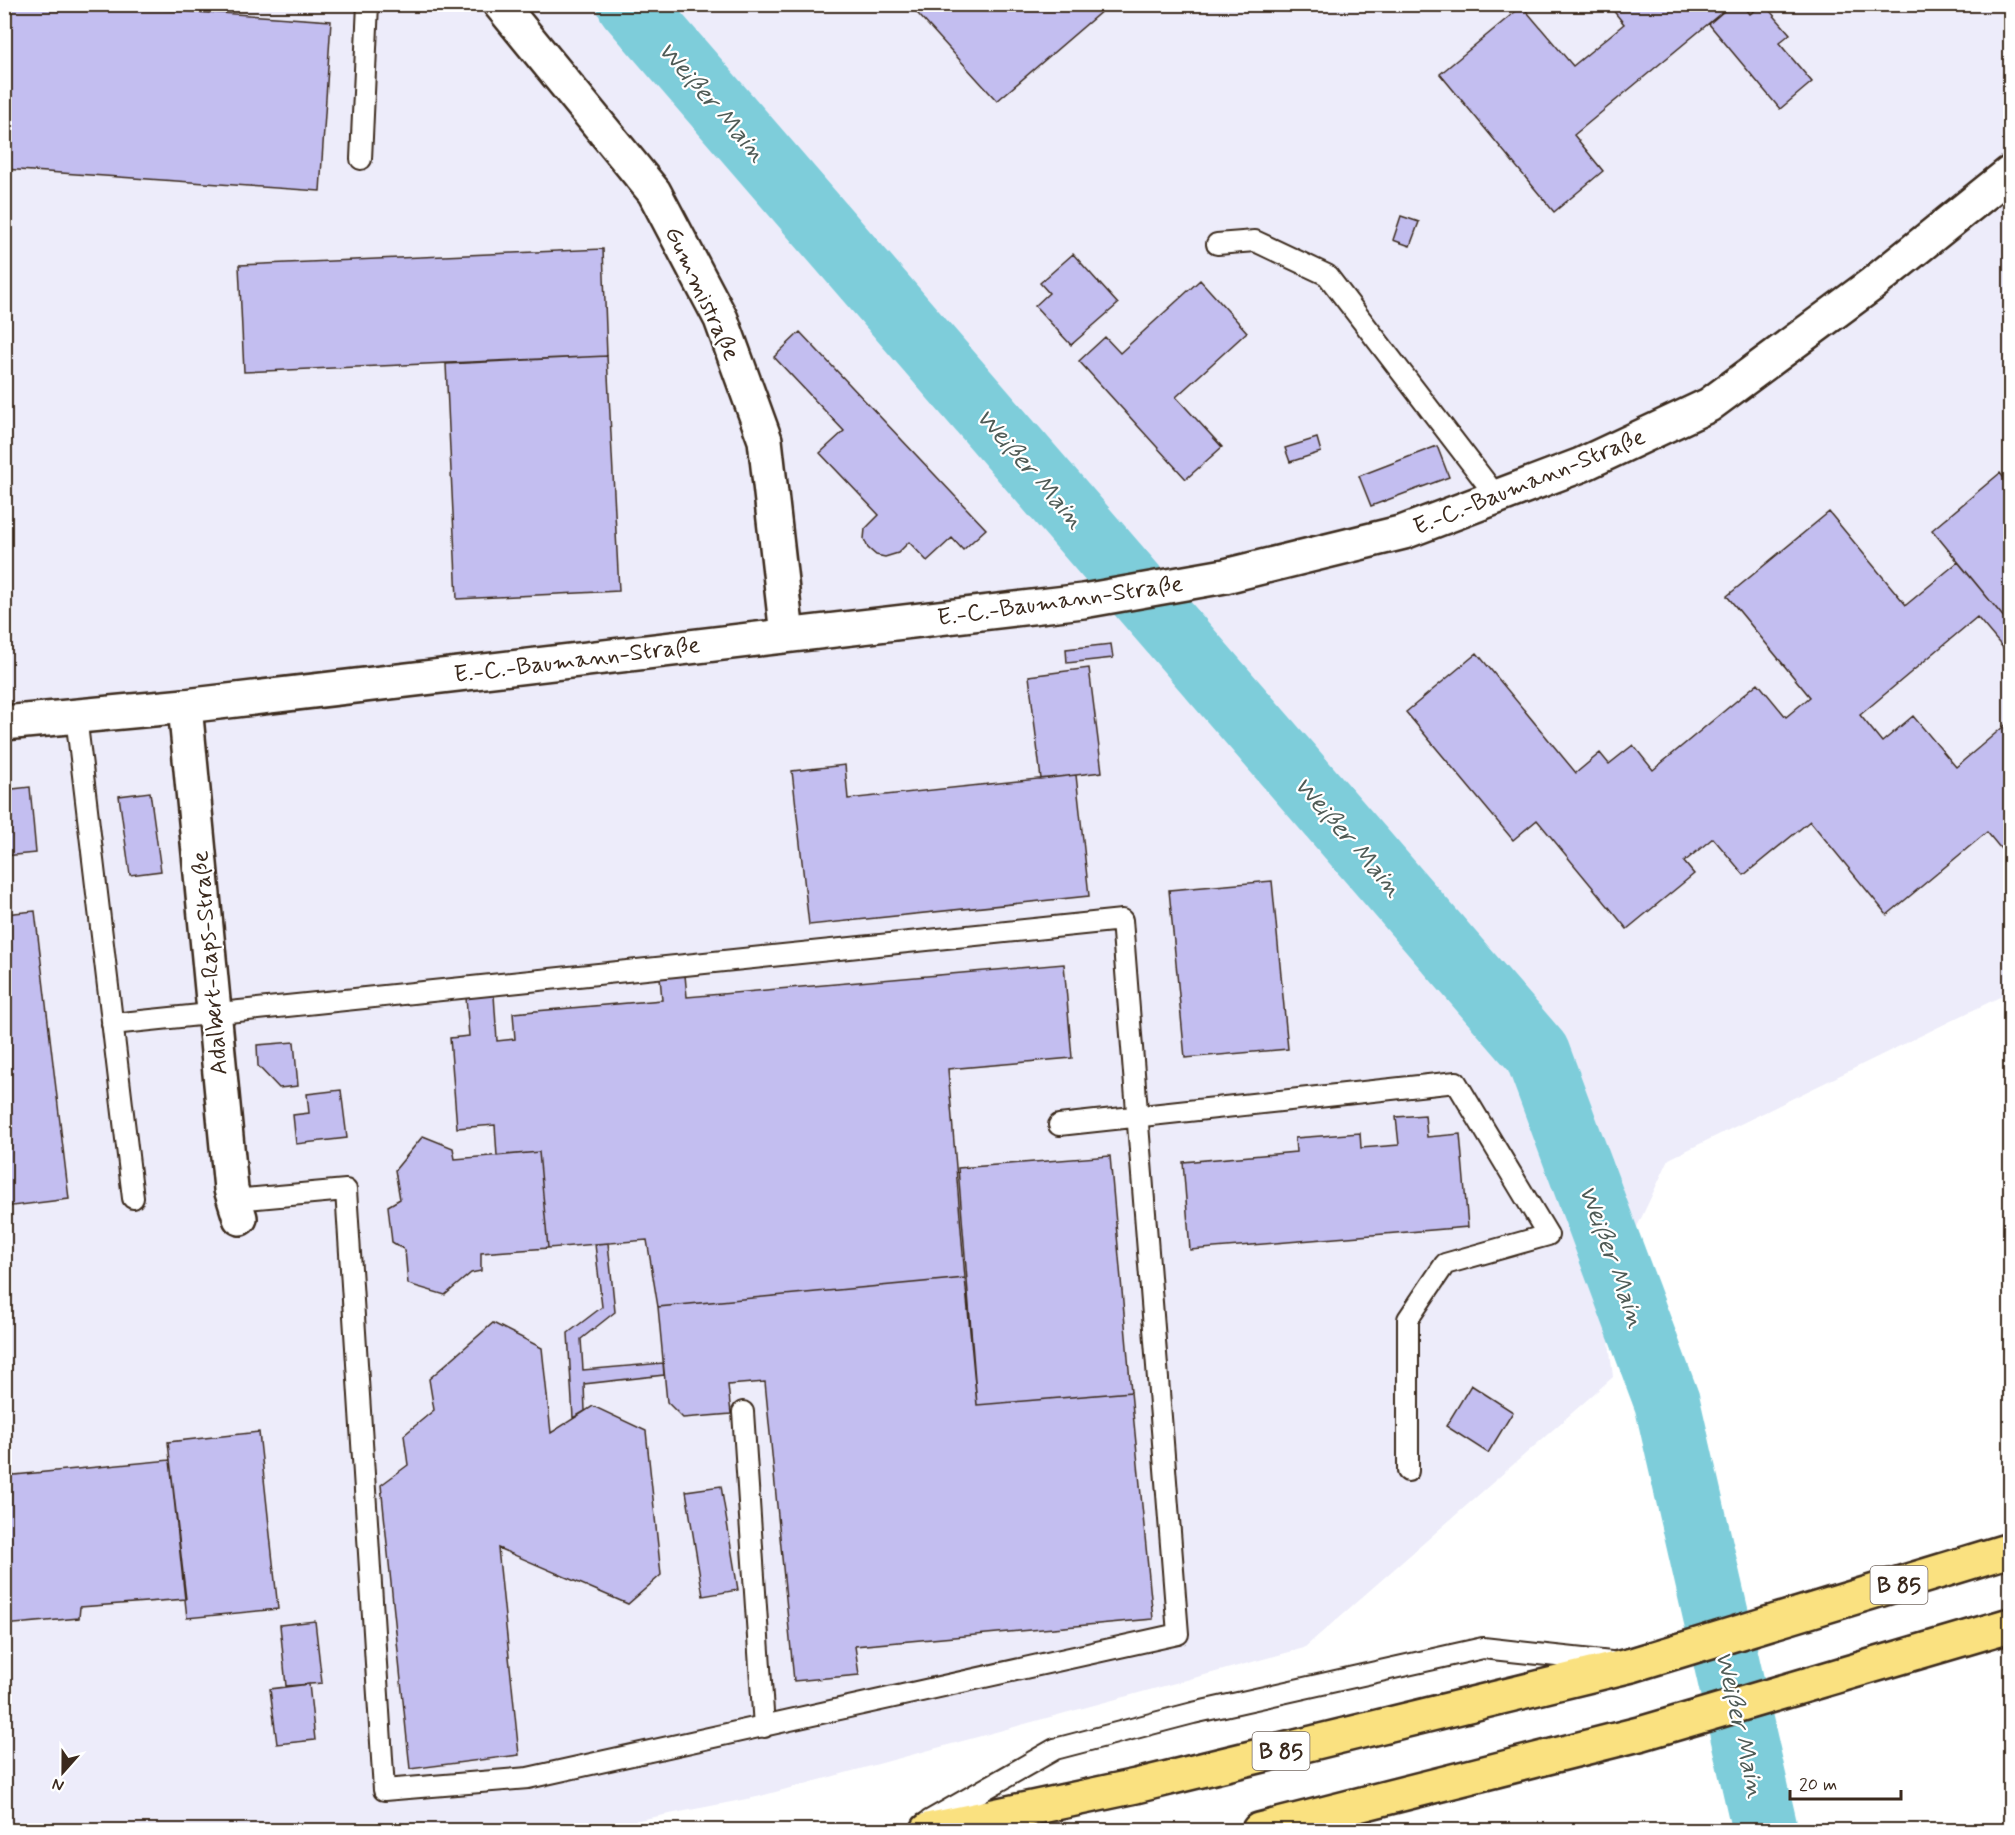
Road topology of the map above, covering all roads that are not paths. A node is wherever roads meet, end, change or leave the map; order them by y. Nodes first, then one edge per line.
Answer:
1 (368, 4) edge
2 (500, 4) edge
3 (361, 159) dead end
4 (2010, 173) edge
5 (1217, 244) dead end
6 (1497, 496) junction
7 (787, 635) junction
8 (185, 706) junction
9 (76, 716) junction
10 (4, 723) edge
11 (214, 1015) junction
12 (112, 1024) junction
13 (1137, 1116) junction
14 (1059, 1125) dead end
15 (133, 1198) dead end
16 (237, 1209) joint
17 (743, 1412) dead end
18 (1408, 1471) dead end
19 (2010, 1550) edge
20 (2010, 1625) edge
21 (1632, 1665) junction
22 (764, 1727) junction
23 (913, 1830) edge
24 (928, 1830) edge
25 (1259, 1830) edge

1 - 3 lane
2 - 7 street, Gummistraße
4 - 6 street, E.-C.-Baumann-Straße
5 - 6 lane
6 - 7 street, E.-C.-Baumann-Straße
7 - 8 street, E.-C.-Baumann-Straße
8 - 9 street, E.-C.-Baumann-Straße
8 - 11 street, Adalbert-Raps-Straße
9 - 10 street, E.-C.-Baumann-Straße
9 - 12 lane
11 - 12 lane
11 - 13 lane
11 - 16 street, Adalbert-Raps-Straße
12 - 15 lane
13 - 14 lane
13 - 18 lane
13 - 22 lane
16 - 22 lane
17 - 22 lane
19 - 21 highway, B 85
20 - 25 highway
21 - 23 lane
21 - 24 highway, B 85

